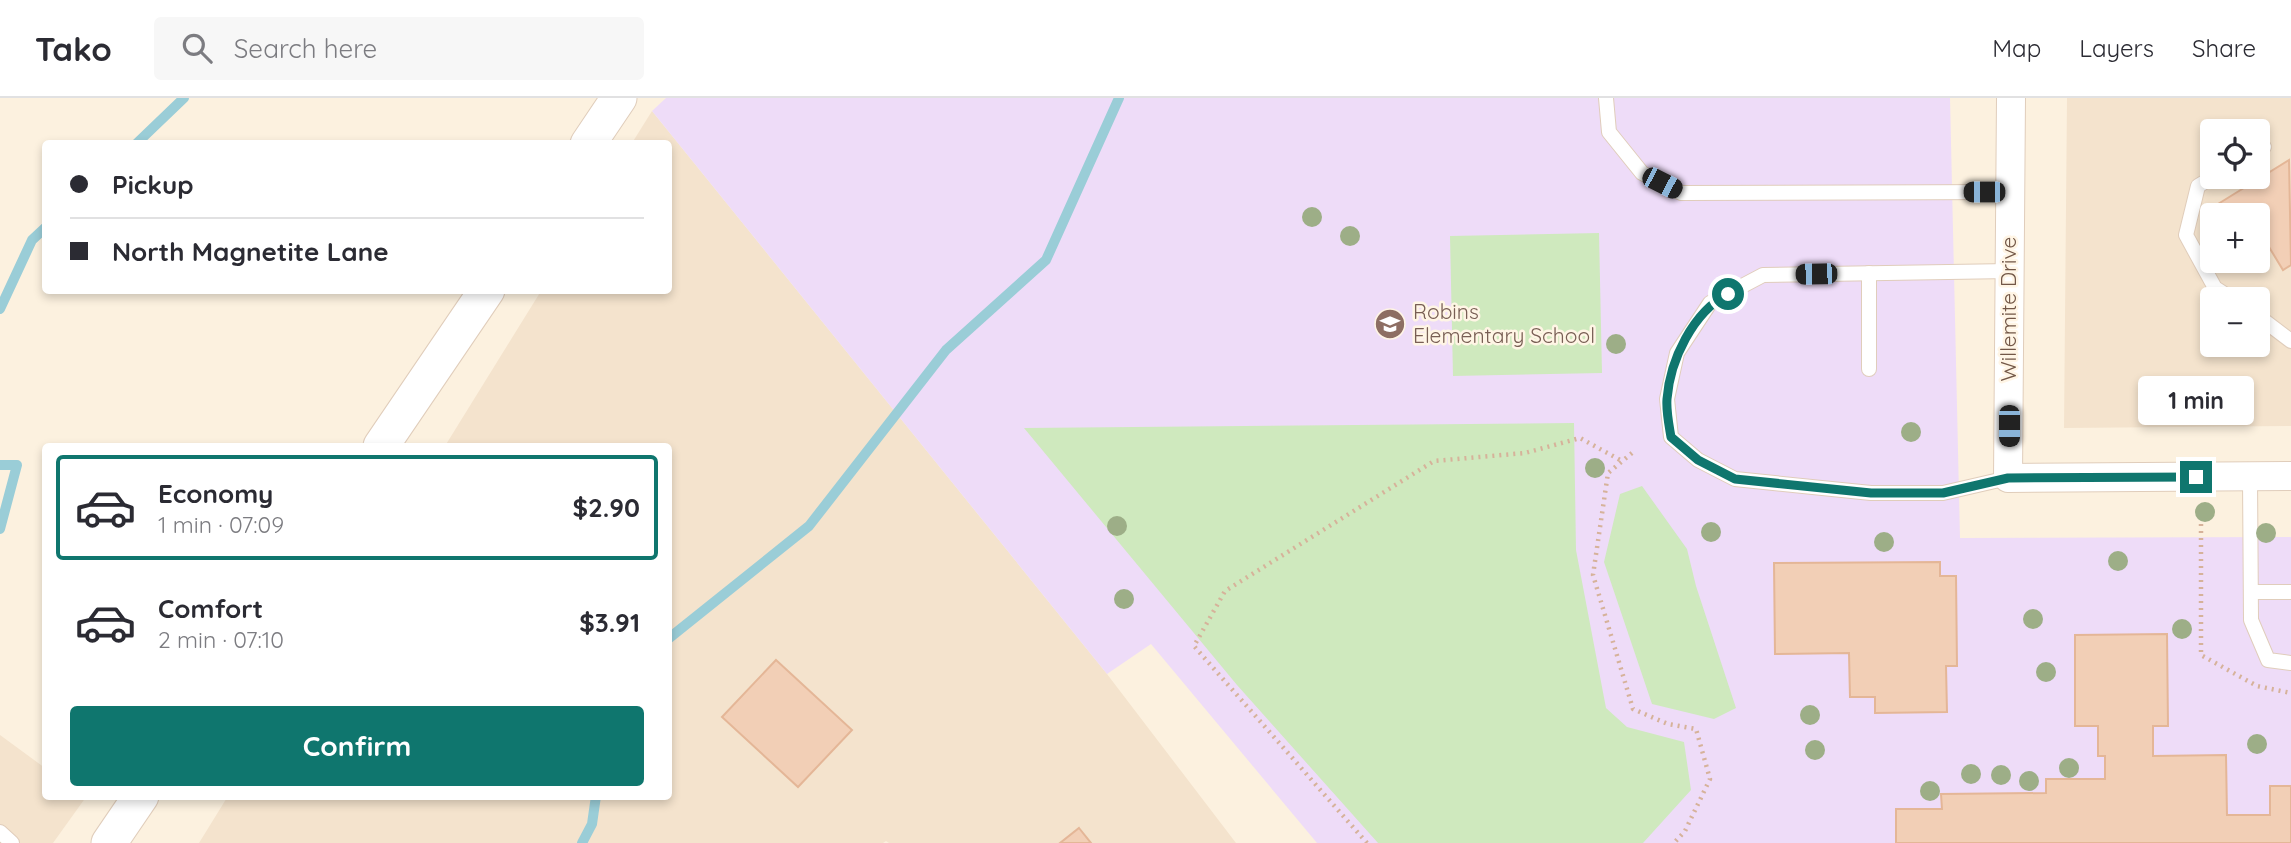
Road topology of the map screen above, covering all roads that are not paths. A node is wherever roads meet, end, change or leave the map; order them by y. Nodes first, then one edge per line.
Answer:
1 (620, 98) edge
2 (1606, 98) edge
3 (2011, 98) edge
4 (591, 140) edge
5 (2200, 185) edge
6 (2010, 191) junction
7 (2010, 271) junction
8 (1869, 273) junction
9 (2214, 287) edge
10 (485, 294) edge
11 (2270, 325) edge
12 (2291, 341) edge
13 (1869, 369) dead end
14 (383, 443) edge
15 (2250, 477) junction
16 (2291, 477) edge
17 (2008, 478) junction
18 (2251, 592) junction
19 (2291, 592) edge
20 (2291, 663) edge
21 (138, 800) edge
22 (0, 832) edge
23 (12, 843) edge
24 (109, 843) edge

1 - 4 street
2 - 6 lane
3 - 6 street, Willemite Drive
5 - 9 lane
6 - 7 street, Willemite Drive
7 - 8 lane
7 - 17 street, Willemite Drive
8 - 13 lane
8 - 17 lane
10 - 14 street
11 - 12 lane
15 - 16 street
15 - 17 street
15 - 18 lane
18 - 19 lane
18 - 20 lane
21 - 24 street
22 - 23 lane

